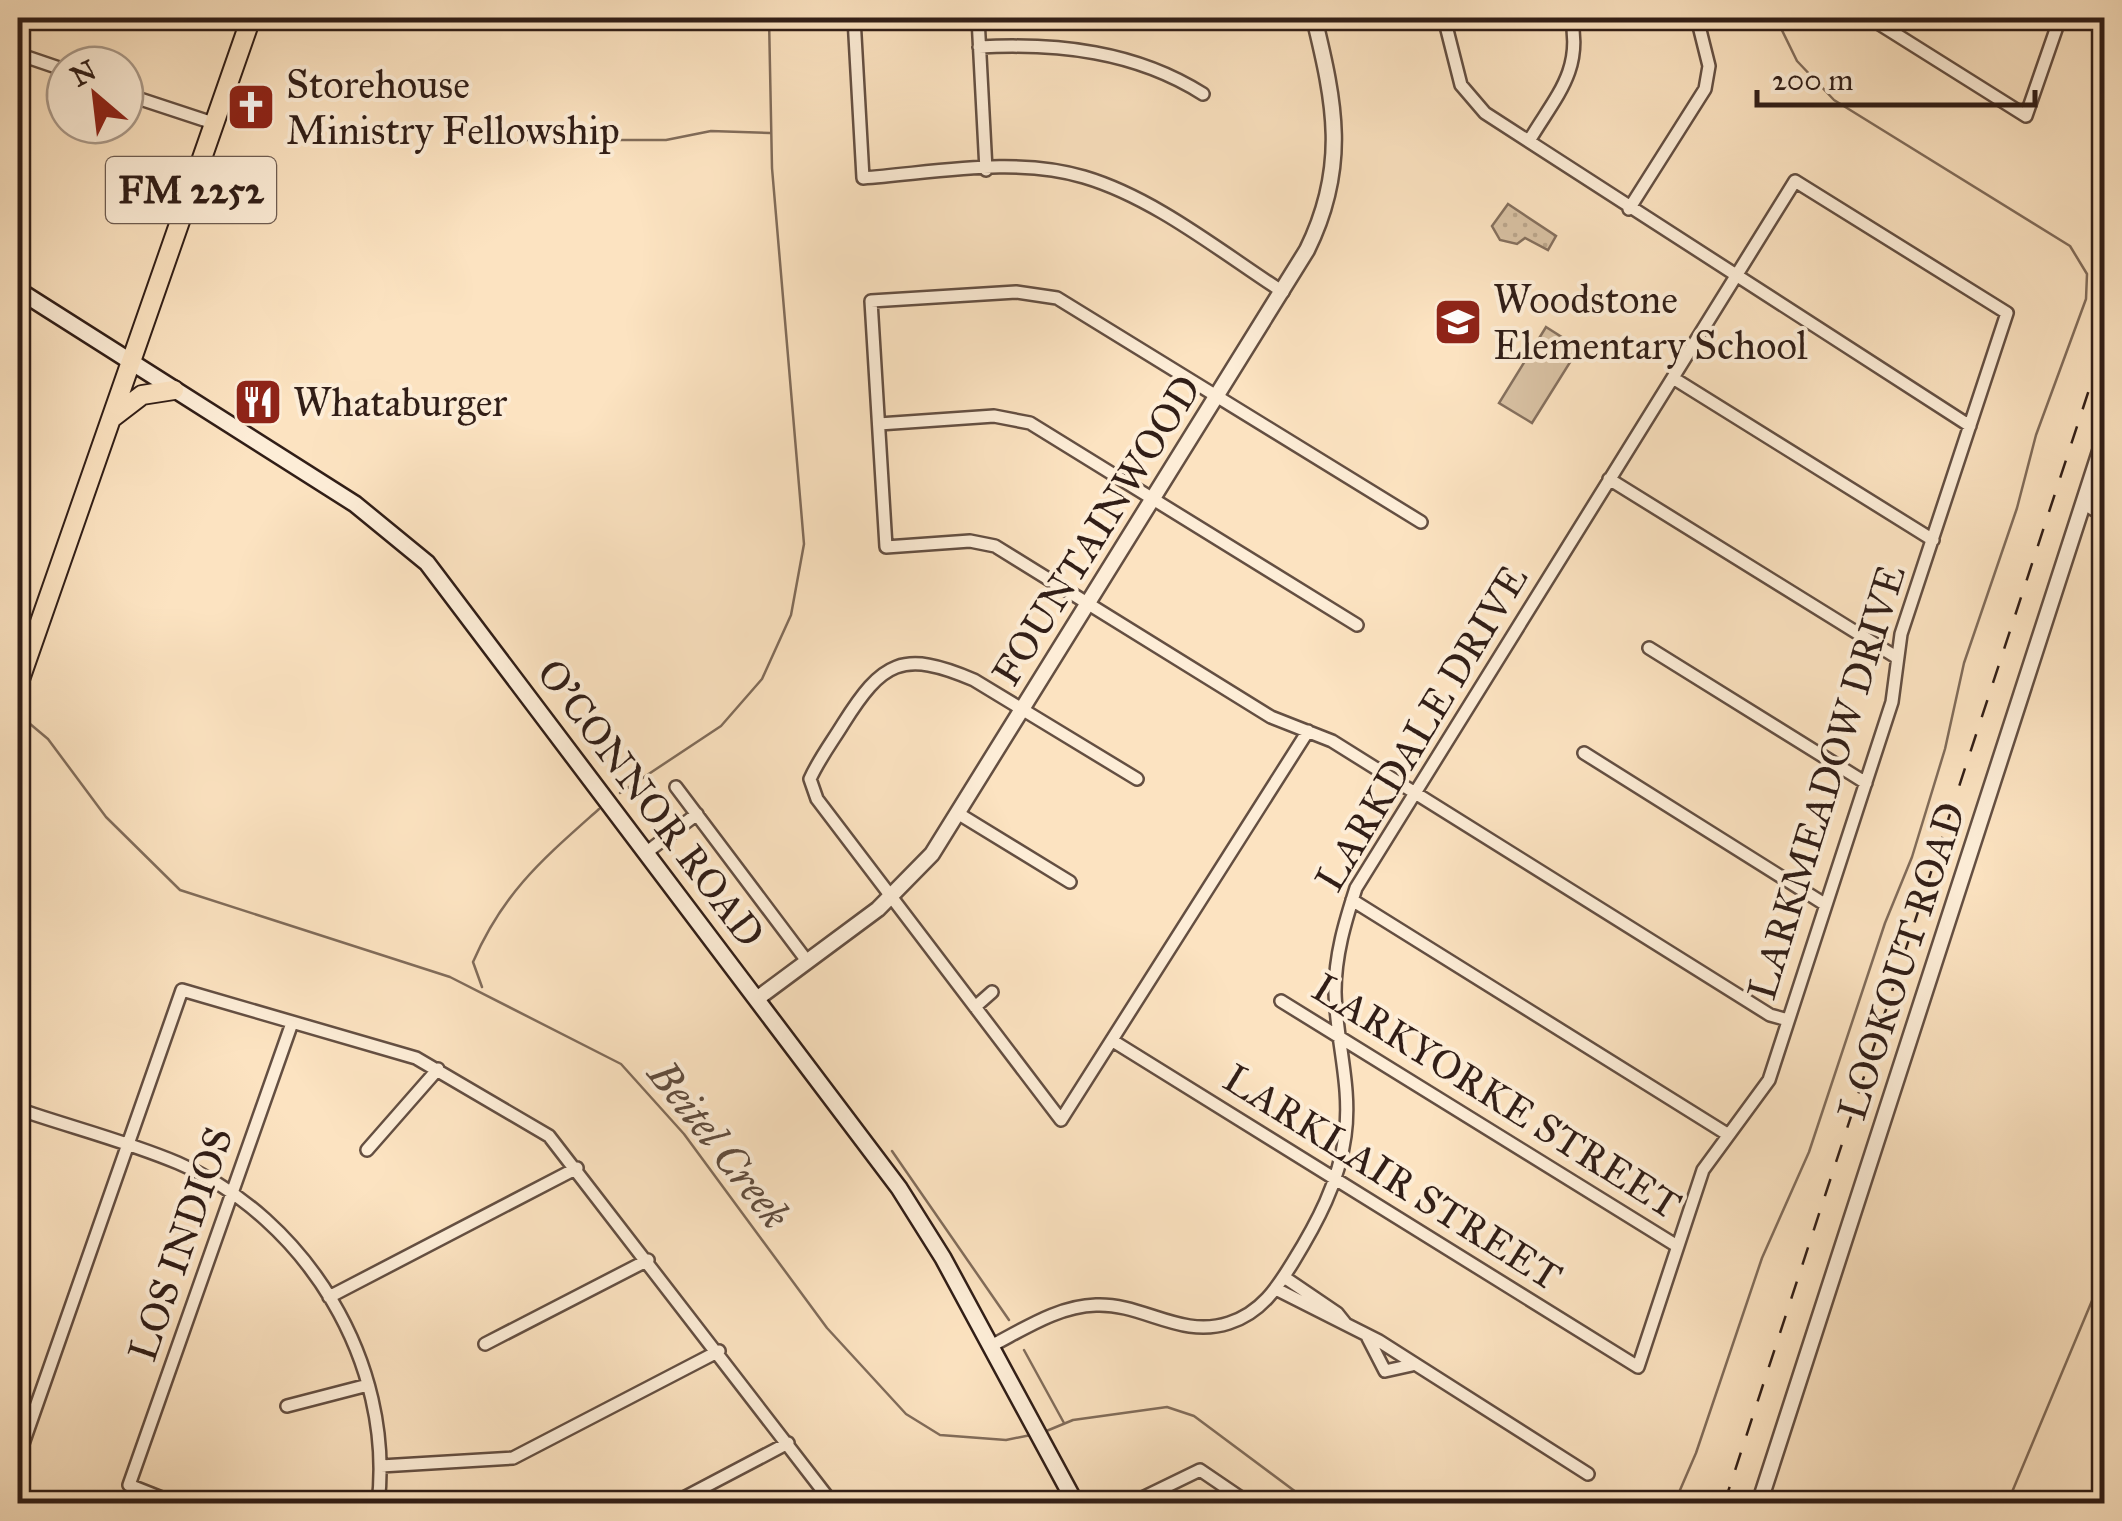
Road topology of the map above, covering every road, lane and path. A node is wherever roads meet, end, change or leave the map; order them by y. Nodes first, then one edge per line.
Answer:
1 (24, 18) edge
2 (251, 18) edge
3 (854, 18) edge
4 (978, 18) edge
5 (1314, 18) edge
6 (1444, 18) edge
7 (1571, 18) edge
8 (1698, 18) edge
9 (1870, 18) edge
10 (2060, 18) edge
11 (18, 37) edge
12 (979, 46) junction
13 (18, 54) edge
14 (45, 63) edge
15 (1203, 94) dead end
16 (145, 101) edge
17 (213, 124) junction
18 (1529, 142) junction
19 (986, 170) junction
20 (1629, 209) junction
21 (1735, 278) junction
22 (18, 290) edge
23 (1282, 292) junction
24 (2007, 313) joint
25 (131, 363) junction
26 (1673, 378) junction
27 (174, 390) junction
28 (1218, 395) junction
29 (112, 418) junction
30 (880, 424) junction
31 (1970, 426) junction
32 (2104, 439) edge
33 (1609, 479) junction
34 (1153, 500) junction
35 (2083, 503) junction
36 (2104, 516) edge
37 (1422, 522) dead end
38 (1933, 540) junction
39 (1087, 605) junction
40 (1357, 625) dead end
41 (1648, 648) dead end
42 (1896, 657) junction
43 (18, 685) edge
44 (1024, 709) junction
45 (1308, 731) junction
46 (1584, 752) dead end
47 (1137, 779) dead end
48 (1866, 783) junction
49 (676, 787) dead end
50 (1414, 792) junction
51 (697, 814) junction
52 (959, 814) junction
53 (647, 852) junction
54 (1070, 882) dead end
55 (891, 898) junction
56 (1352, 900) junction
57 (1826, 904) junction
58 (807, 962) junction
59 (992, 992) dead end
60 (758, 998) junction
61 (1282, 1001) dead end
62 (975, 1007) junction
63 (1788, 1020) junction
64 (292, 1023) junction
65 (1340, 1037) junction
66 (1114, 1042) junction
67 (438, 1069) junction
68 (18, 1110) edge
69 (1727, 1134) junction
70 (128, 1146) junction
71 (367, 1150) dead end
72 (576, 1168) junction
73 (1334, 1179) junction
74 (232, 1194) junction
75 (1678, 1246) junction
76 (648, 1260) junction
77 (1280, 1283) junction
78 (329, 1296) junction
79 (1368, 1338) junction
80 (485, 1344) dead end
81 (991, 1346) junction
82 (718, 1351) junction
83 (1412, 1365) junction
84 (1638, 1367) joint
85 (368, 1384) junction
86 (287, 1406) dead end
87 (788, 1443) junction
88 (18, 1458) edge
89 (381, 1466) junction
90 (1588, 1474) dead end
91 (177, 1504) edge
92 (378, 1504) edge
93 (672, 1504) edge
94 (834, 1504) edge
95 (919, 1504) edge
96 (934, 1504) edge
97 (1076, 1504) edge
98 (1130, 1504) edge
99 (1250, 1504) edge
100 (1759, 1504) edge

1 - 11 street
2 - 17 main road, FM 2252
3 - 19 street
4 - 12 street
5 - 23 street, FOUNTAINWOOD
6 - 18 street
7 - 18 street
8 - 20 street
9 - 10 street
12 - 15 street
12 - 19 street
13 - 14 street
16 - 17 street
17 - 25 main road, FM 2252
18 - 20 street
19 - 23 street
20 - 21 street
21 - 24 street, LARKDALE DRIVE
21 - 26 street, LARKDALE DRIVE
21 - 31 street
22 - 25 main road, O'CONNOR ROAD
23 - 28 street, FOUNTAINWOOD
24 - 31 street, LARKMEADOW DRIVE
25 - 27 main road, O'CONNOR ROAD
25 - 29 main road, FM 2252
26 - 33 street, LARKDALE DRIVE
26 - 38 street
27 - 29 main road
27 - 53 main road, O'CONNOR ROAD
28 - 30 street
28 - 34 street, FOUNTAINWOOD
28 - 37 street
29 - 43 main road, FM 2252
30 - 34 street
30 - 39 street
31 - 38 street, LARKMEADOW DRIVE
32 - 35 street, LOOKOUT ROAD
33 - 42 street
33 - 50 street, LARKDALE DRIVE
34 - 39 street, FOUNTAINWOOD
34 - 40 street
35 - 36 street
35 - 100 street, LOOKOUT ROAD
38 - 42 street, LARKMEADOW DRIVE
39 - 44 street, FOUNTAINWOOD
39 - 45 street
41 - 48 street
42 - 48 street, LARKMEADOW DRIVE
44 - 47 street
44 - 52 street, FOUNTAINWOOD
44 - 55 street
45 - 50 street
45 - 66 street
46 - 57 street
48 - 57 street, LARKMEADOW DRIVE
49 - 51 street
50 - 56 street, LARKDALE DRIVE
50 - 63 street
51 - 53 street
51 - 58 street
52 - 54 street
52 - 55 street, FOUNTAINWOOD
53 - 60 main road, O'CONNOR ROAD
55 - 58 street, FOUNTAINWOOD
55 - 62 street
56 - 65 street, LARKDALE DRIVE
56 - 69 street
57 - 63 street, LARKMEADOW DRIVE
58 - 60 street, FOUNTAINWOOD
59 - 62 street
60 - 81 main road, O'CONNOR ROAD
61 - 65 street, LARKYORKE STREET
62 - 66 street
63 - 69 street, LARKMEADOW DRIVE
64 - 67 street
64 - 70 street
64 - 74 street, LOS INDIOS
65 - 73 street, LARKDALE DRIVE
65 - 75 street, LARKYORKE STREET
66 - 73 street, LARKLAIR STREET
67 - 71 street
67 - 72 street
68 - 70 street
69 - 75 street, LARKMEADOW DRIVE
70 - 74 street
70 - 88 street
72 - 76 street
72 - 78 street
73 - 77 street, LARKDALE DRIVE
73 - 84 street, LARKLAIR STREET
74 - 78 street
74 - 91 street, LOS INDIOS
75 - 84 street, LARKMEADOW DRIVE
76 - 80 street
76 - 82 street
77 - 79 street
77 - 81 street, LARKDALE DRIVE
78 - 85 street
79 - 83 street
79 - 83 street
81 - 97 main road, O'CONNOR ROAD
82 - 87 street
82 - 89 street
83 - 90 street
85 - 86 street
85 - 89 street
87 - 93 street
87 - 94 street
89 - 92 street
95 - 96 street
98 - 99 street

